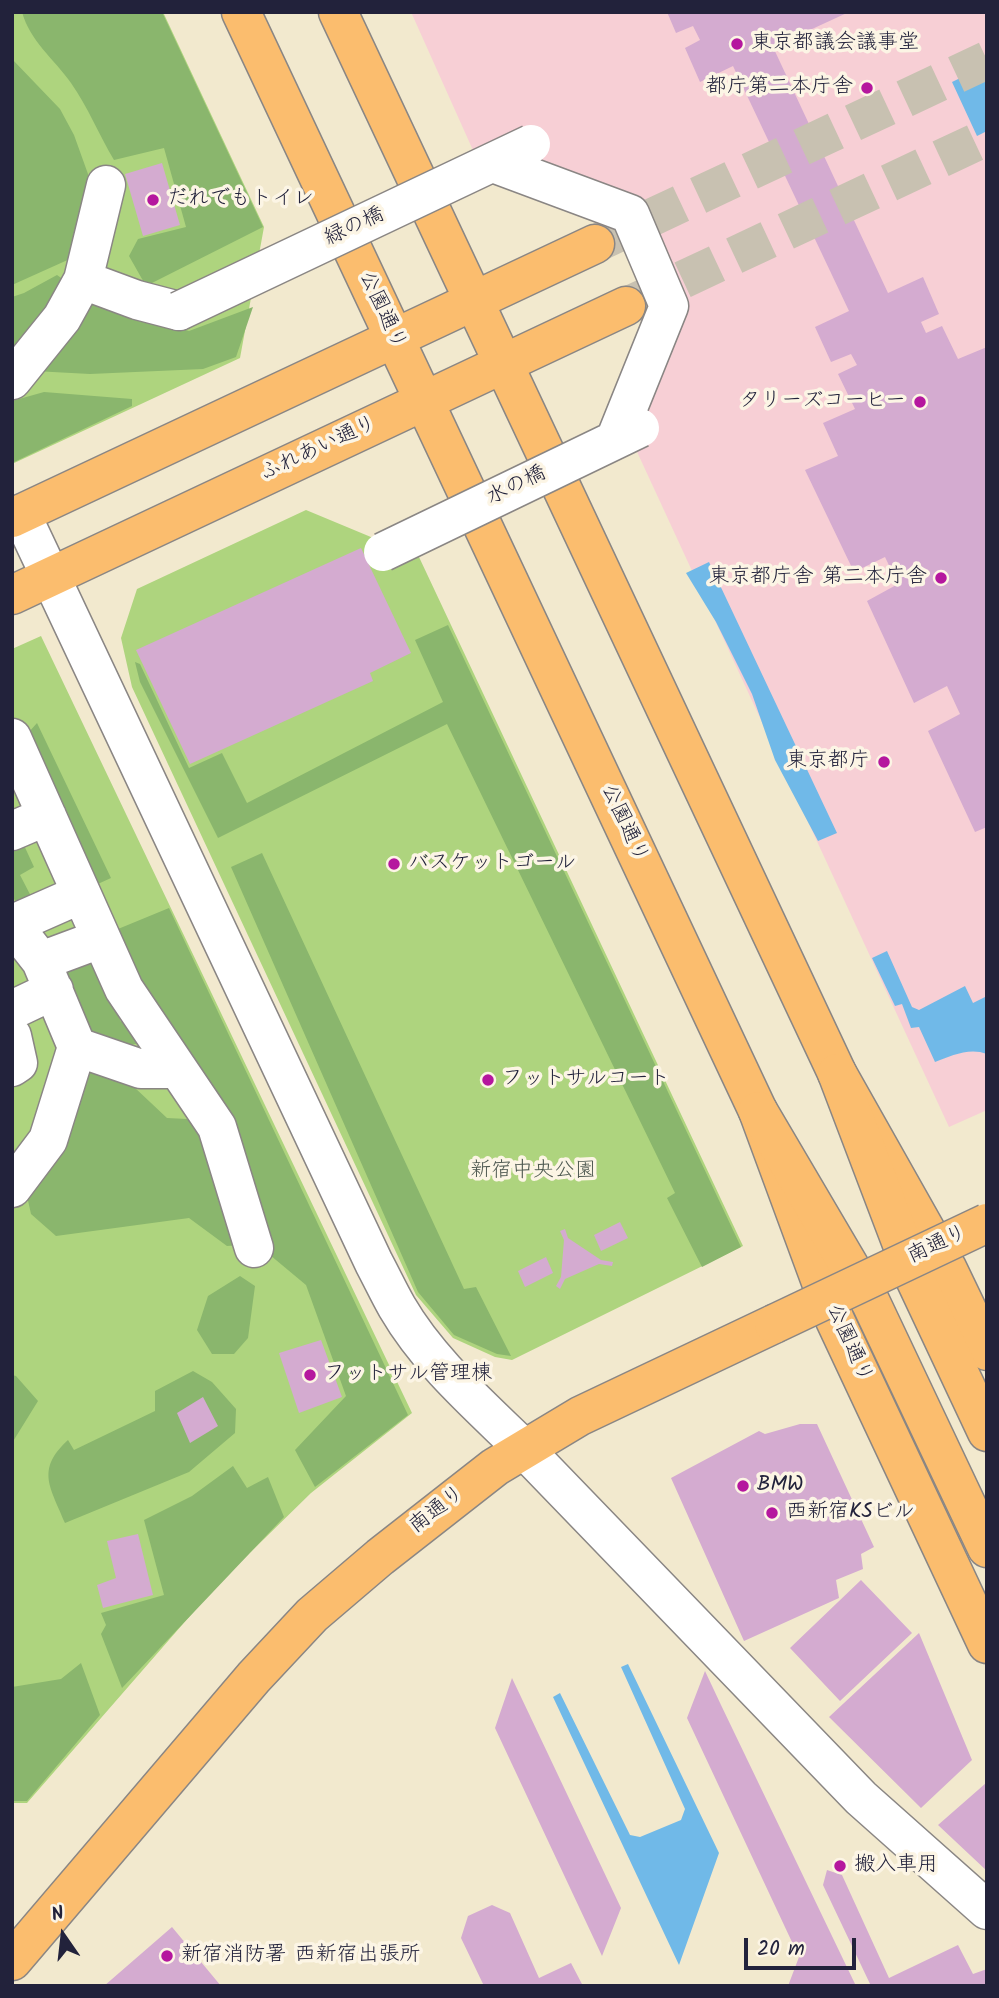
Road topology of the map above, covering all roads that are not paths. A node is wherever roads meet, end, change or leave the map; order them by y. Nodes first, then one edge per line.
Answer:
1 (241, 12) edge
2 (338, 12) edge
3 (531, 144) dead end
4 (493, 163) junction
5 (106, 185) dead end
6 (595, 244) tunnel mouth
7 (83, 281) junction
8 (474, 301) junction
9 (626, 306) tunnel mouth
10 (394, 338) junction
11 (504, 364) junction
12 (12, 380) edge
13 (424, 401) junction
14 (651, 422) dead end
15 (615, 440) junction
16 (17, 516) edge
17 (383, 552) dead end
18 (50, 577) junction
19 (12, 595) edge
20 (12, 738) edge
21 (47, 817) junction
22 (12, 831) edge
23 (81, 894) junction
24 (13, 924) edge
25 (100, 939) junction
26 (47, 976) junction
27 (12, 1010) edge
28 (12, 1036) edge
29 (77, 1047) junction
30 (12, 1067) edge
31 (177, 1069) junction
32 (837, 1073) junction
33 (758, 1111) junction
34 (12, 1188) edge
35 (987, 1223) edge
36 (254, 1248) dead end
37 (987, 1351) edge
38 (987, 1432) edge
39 (524, 1449) junction
40 (987, 1548) edge
41 (987, 1644) edge
42 (987, 1910) edge
43 (12, 1961) edge

1 - 10 main road, 公園通り
2 - 8 main road
3 - 4 street, 緑の橋, bridge
4 - 7 street, 緑の橋, bridge
4 - 15 street, bridge
5 - 7 street
6 - 8 main road
7 - 12 street
8 - 10 main road
8 - 11 main road
9 - 11 main road, ふれあい通り
10 - 13 main road, 公園通り
10 - 16 main road
11 - 13 main road, ふれあい通り
11 - 32 main road
13 - 18 main road, ふれあい通り
13 - 33 main road, 公園通り
14 - 15 street, 水の橋, bridge
15 - 17 street, 水の橋, bridge
16 - 18 street
18 - 19 main road, ふれあい通り
18 - 39 street
20 - 21 street
21 - 22 street
21 - 23 street
23 - 24 street
23 - 25 street
24 - 26 street
25 - 26 street
25 - 31 street
26 - 27 street
26 - 29 street
28 - 30 street
29 - 31 street
29 - 34 street
31 - 36 street
32 - 37 main road
32 - 38 main road
33 - 40 main road
33 - 41 main road, 公園通り
35 - 39 main road, 南通り, bridge
39 - 42 street
39 - 43 main road, 南通り

